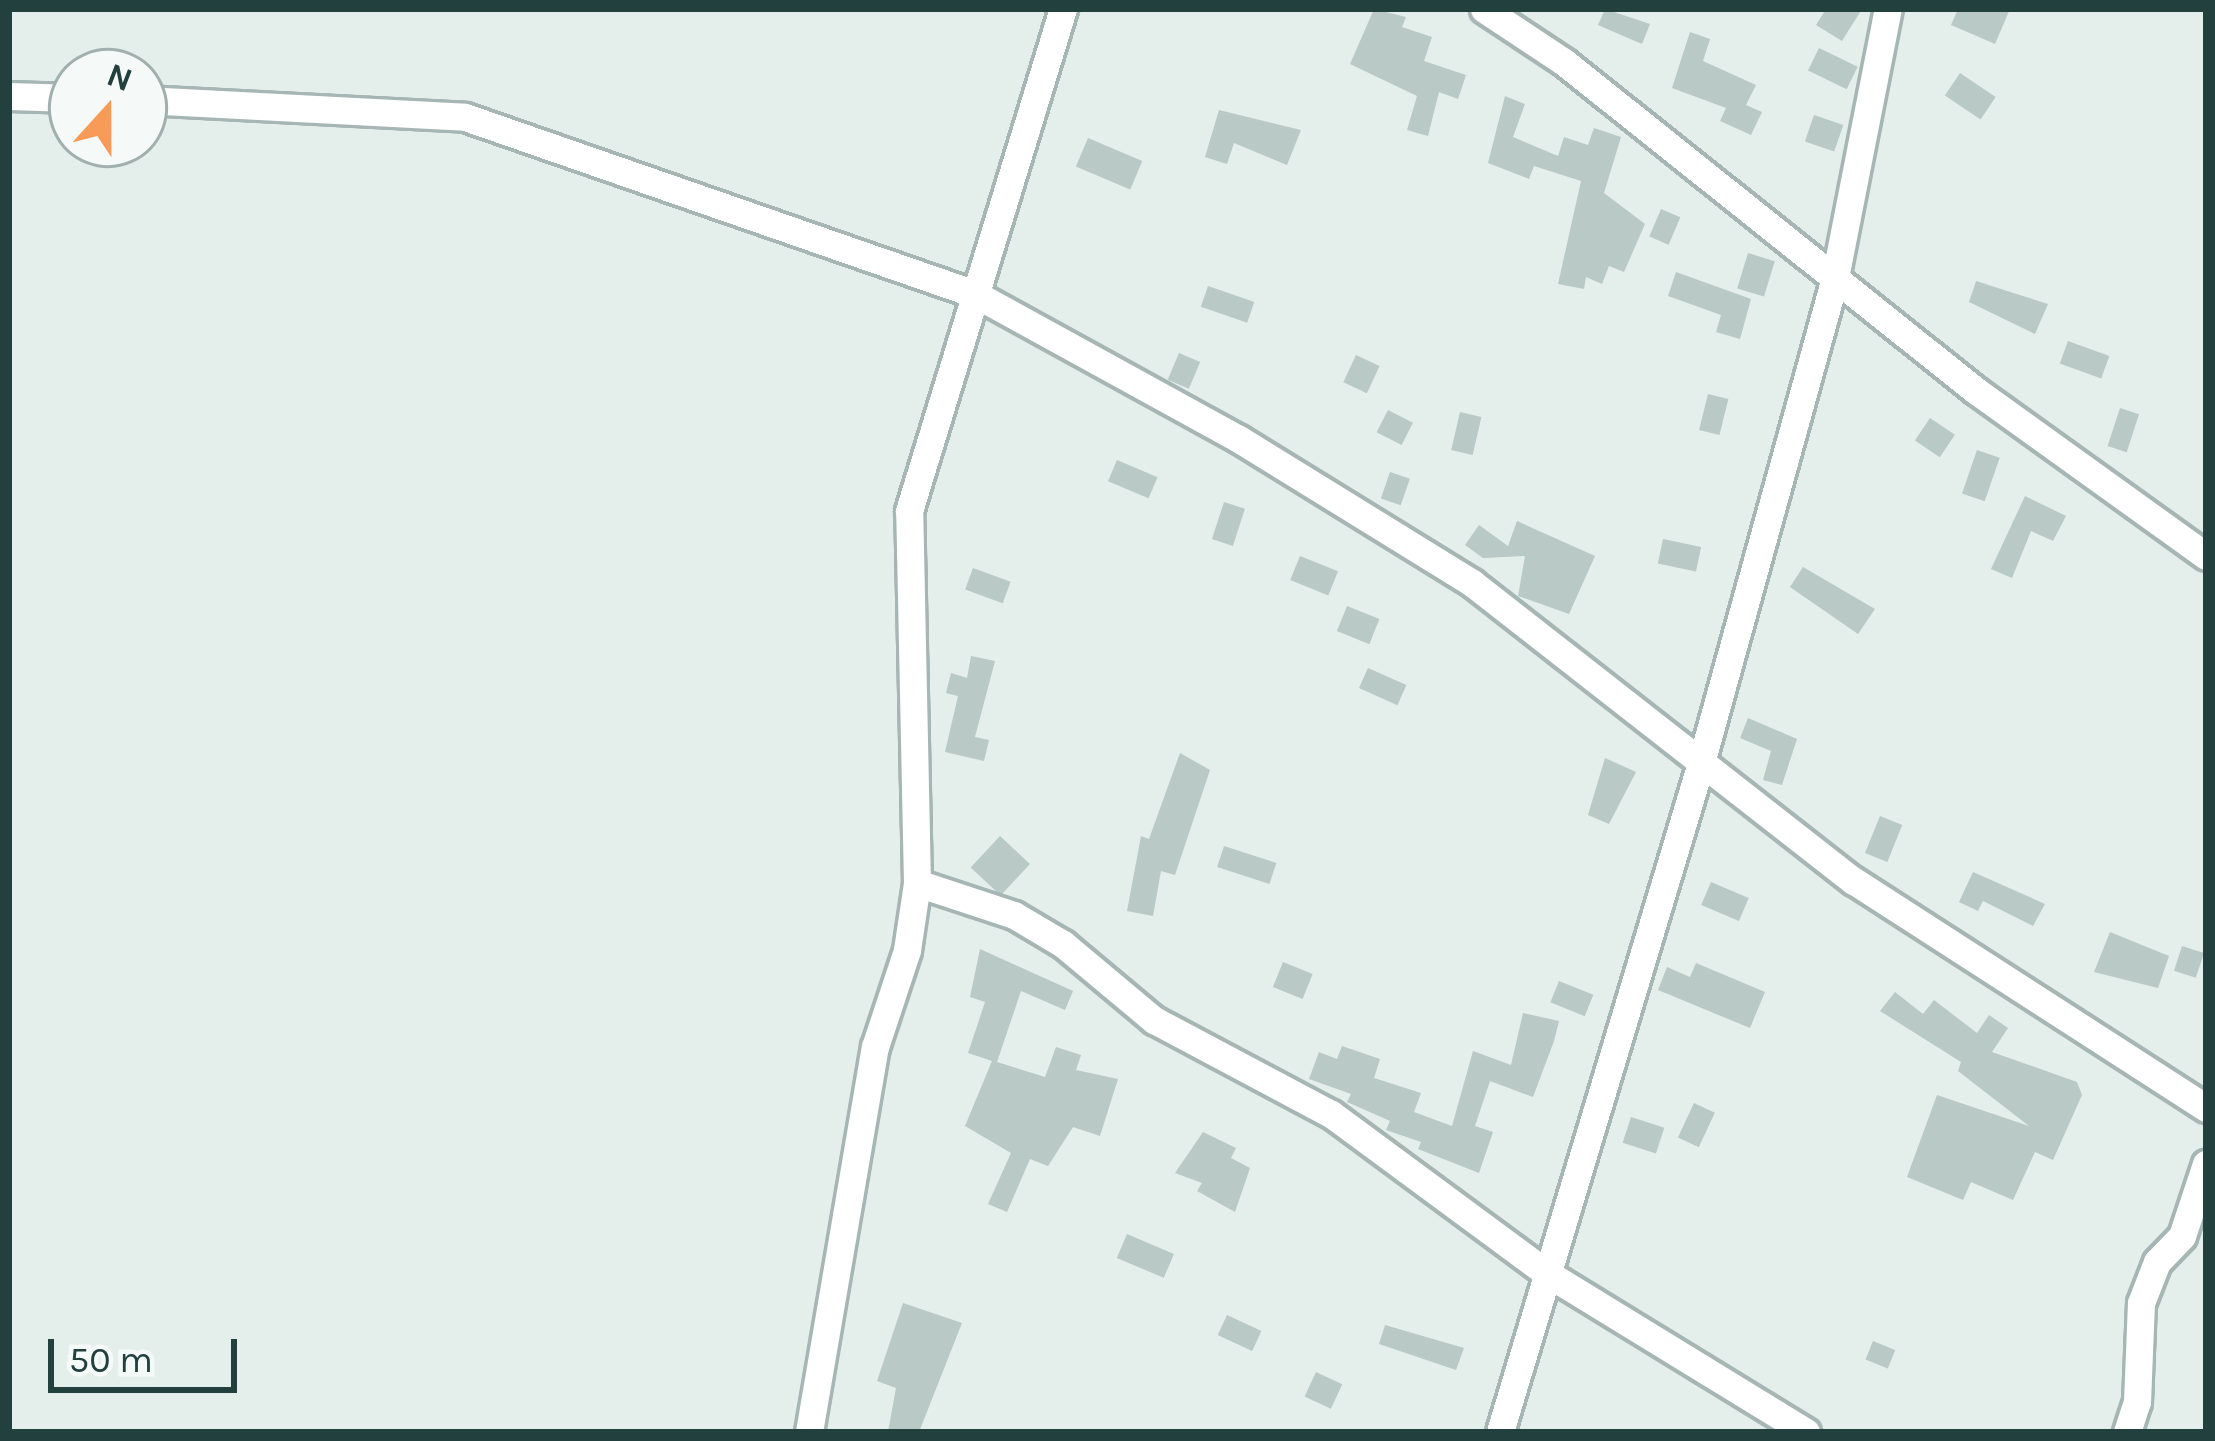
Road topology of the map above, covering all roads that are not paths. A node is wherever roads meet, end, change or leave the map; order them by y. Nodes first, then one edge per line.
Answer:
1 (1063, 9) edge
2 (1484, 9) edge
3 (1888, 9) edge
4 (9, 96) edge
5 (48, 97) edge
6 (168, 101) edge
7 (1835, 278) junction
8 (975, 294) junction
9 (2206, 556) edge
10 (1701, 763) junction
11 (916, 883) junction
12 (2206, 1108) edge
13 (2206, 1164) edge
14 (1545, 1272) junction
15 (809, 1432) edge
16 (1500, 1432) edge
17 (1806, 1432) edge
18 (2127, 1432) edge

1 - 8 street
2 - 7 street
3 - 7 street
4 - 5 street
6 - 8 street
7 - 9 street
7 - 10 street
8 - 10 street
8 - 11 street
10 - 12 street
10 - 14 street
11 - 14 street
11 - 15 street
13 - 18 street
14 - 16 street
14 - 17 street

